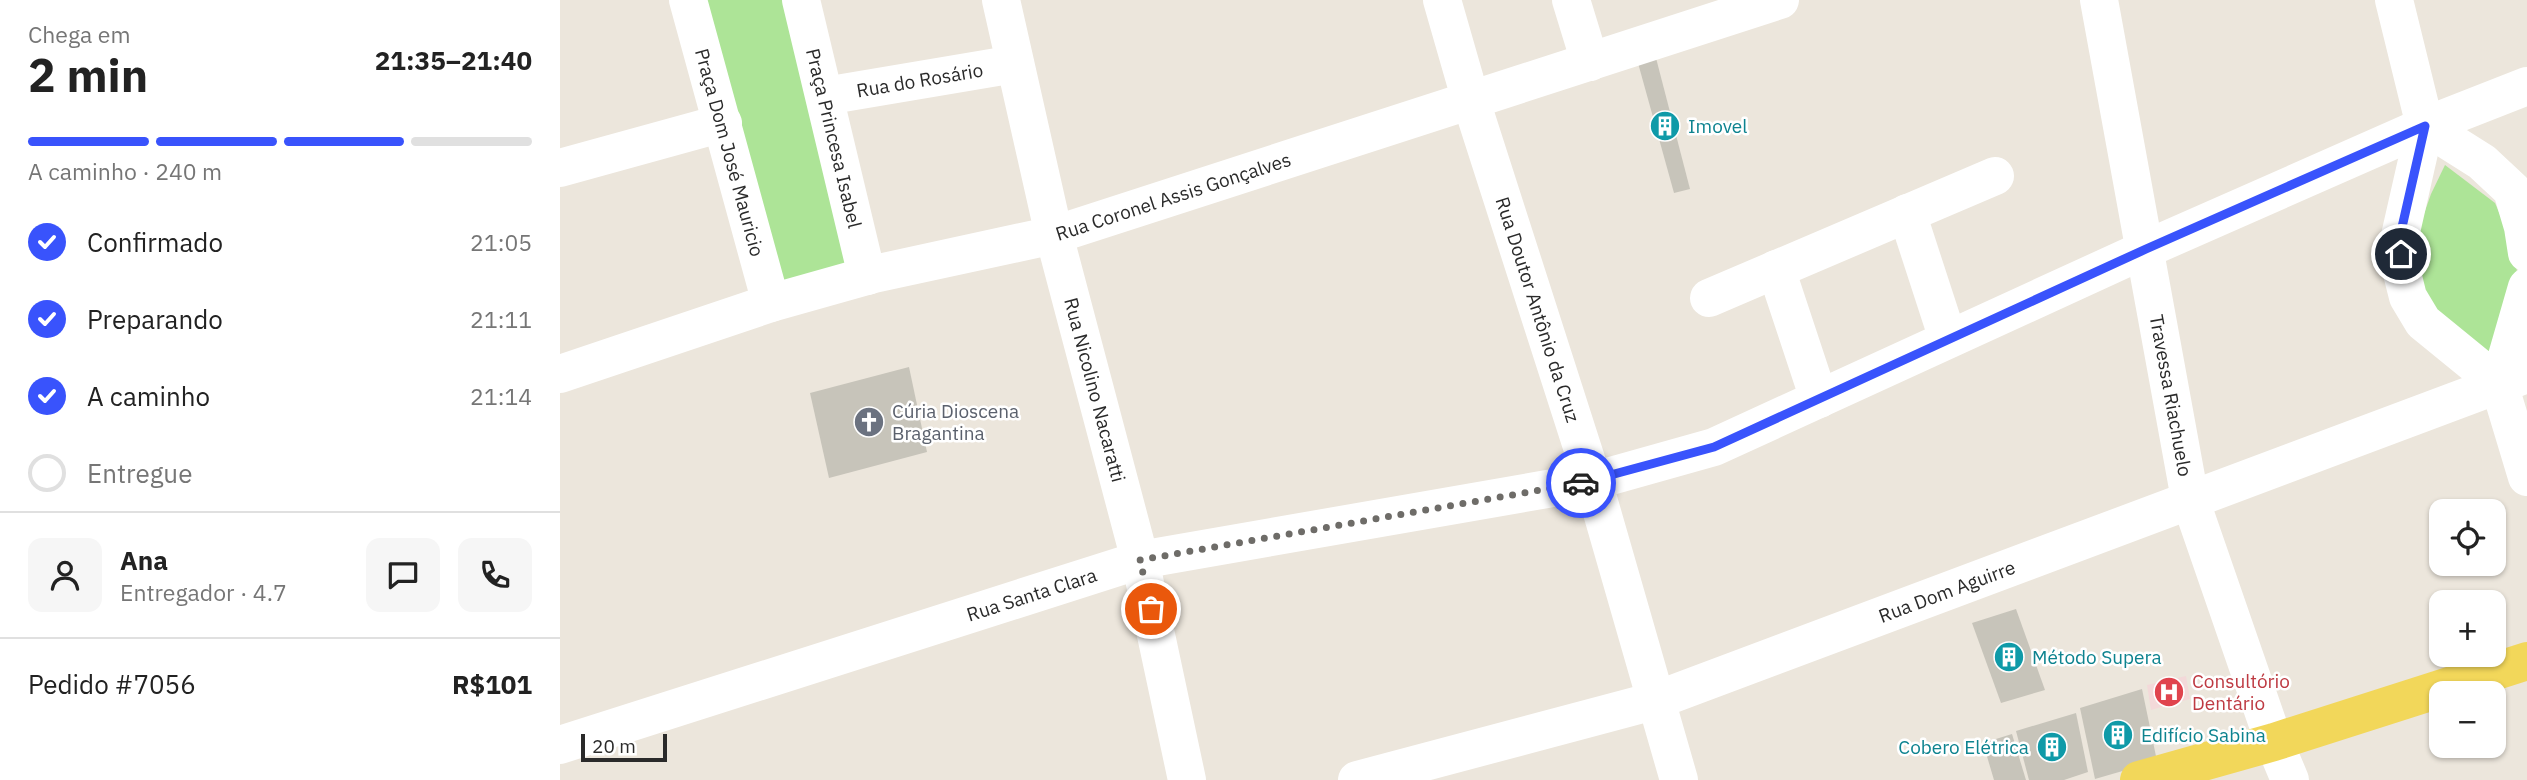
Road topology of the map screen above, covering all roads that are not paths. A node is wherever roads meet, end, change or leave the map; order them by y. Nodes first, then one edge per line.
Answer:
1 (688, 0) edge
2 (801, 0) edge
3 (1001, 0) edge
4 (1442, 0) edge
5 (1571, 0) edge
6 (1780, 0) edge
7 (2099, 0) edge
8 (2393, 0) edge
9 (1590, 62) junction
10 (1015, 64) junction
11 (2527, 86) edge
12 (825, 96) junction
13 (1471, 101) junction
14 (723, 123) junction
15 (2425, 126) junction
16 (560, 168) edge
17 (1994, 176) dead end
18 (1907, 213) junction
19 (1054, 235) junction
20 (2146, 249) junction
21 (2527, 253) edge
22 (1776, 269) junction
23 (867, 276) junction
24 (2527, 287) edge
25 (1709, 298) dead end
26 (771, 303) junction
27 (1948, 340) junction
28 (560, 374) edge
29 (2513, 379) edge
30 (1819, 399) junction
31 (2527, 477) edge
32 (1593, 481) junction
33 (2190, 499) junction
34 (1140, 560) junction
35 (2527, 661) edge
36 (1654, 701) junction
37 (2274, 742) junction
38 (560, 745) edge
39 (1188, 780) edge
40 (1357, 780) edge
41 (1679, 780) edge
42 (2139, 780) edge
43 (2290, 780) edge

1 - 14 street, Praça Dom José Mauricio
2 - 12 street, Praça Princesa Isabel
3 - 10 street, Rua Nicolino Nacaratti
4 - 13 street, Rua Doutor Antônio da Cruz
5 - 9 street
6 - 9 street, Rua Coronel Assis Gonçalves
7 - 20 street, Travessa Riachuelo
8 - 15 street
9 - 13 street, Rua Coronel Assis Gonçalves
10 - 12 street, Rua do Rosário
10 - 19 street, Rua Nicolino Nacaratti
11 - 15 street, Rua Santa Clara
12 - 23 street, Praça Princesa Isabel
13 - 19 street, Rua Coronel Assis Gonçalves
13 - 32 street, Rua Doutor Antônio da Cruz
14 - 16 street
14 - 26 street, Praça Dom José Mauricio
15 - 20 street, Rua Santa Clara
15 - 21 street
15 - 29 street
17 - 18 street
18 - 22 street
18 - 27 street
19 - 23 street, Rua Coronel Assis Gonçalves
19 - 34 street, Rua Nicolino Nacaratti
20 - 27 street, Rua Santa Clara
20 - 33 street, Travessa Riachuelo
22 - 25 street
22 - 30 street
23 - 26 street, Rua Coronel Assis Gonçalves
24 - 29 street
26 - 28 street, Rua Coronel Assis Gonçalves
27 - 30 street, Rua Santa Clara
29 - 31 street
29 - 33 street, Rua Dom Aguirre
30 - 32 street, Rua Santa Clara
32 - 34 street, Rua Santa Clara
32 - 36 street, Rua Doutor Antônio da Cruz
33 - 36 street, Rua Dom Aguirre
33 - 37 street, Travessa Riachuelo
34 - 38 street, Rua Santa Clara
34 - 39 street, Rua Nicolino Nacaratti
35 - 37 main road
36 - 40 street, Rua Dom Aguirre
36 - 41 street, Rua Doutor Antônio da Cruz
37 - 42 main road
37 - 43 street, Travessa Riachuelo

